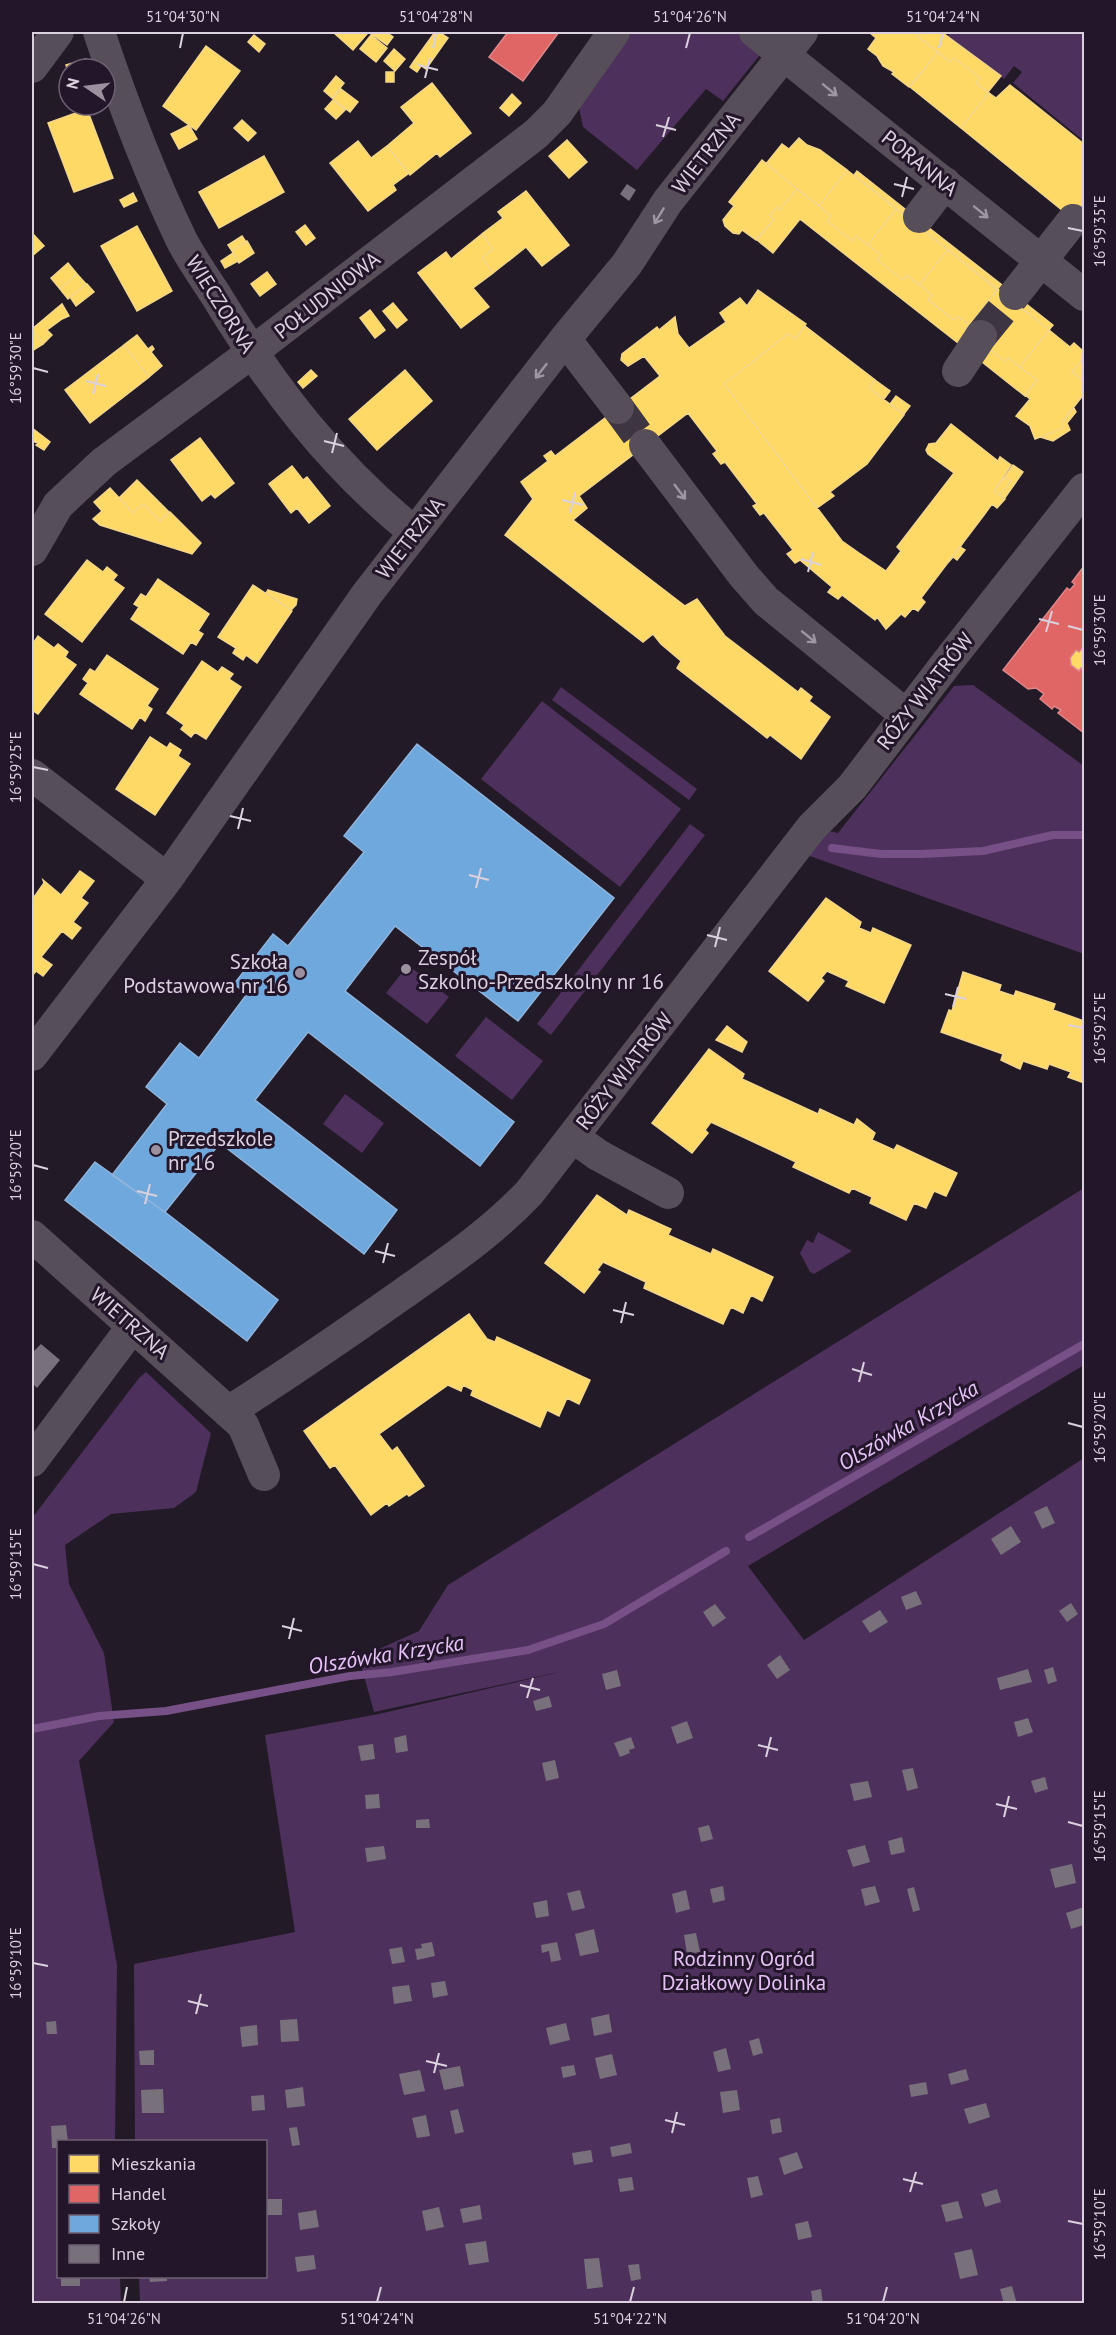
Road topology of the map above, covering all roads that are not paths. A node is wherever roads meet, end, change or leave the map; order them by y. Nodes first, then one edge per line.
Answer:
1 (58, 32) edge
2 (99, 32) edge
3 (614, 32) edge
4 (755, 32) edge
5 (793, 42) edge
6 (32, 68) edge
7 (945, 183) junction
8 (919, 217) dead end
9 (1073, 220) dead end
10 (1041, 260) junction
11 (1015, 294) tunnel mouth
12 (1084, 295) edge
13 (981, 336) tunnel mouth
14 (565, 339) junction
15 (251, 354) junction
16 (958, 371) dead end
17 (618, 408) tunnel mouth
18 (645, 445) tunnel mouth
19 (1084, 489) edge
20 (414, 532) junction
21 (32, 550) edge
22 (906, 715) junction
23 (32, 775) edge
24 (167, 879) junction
25 (32, 1055) edge
26 (573, 1137) junction
27 (668, 1193) dead end
28 (32, 1236) edge
29 (133, 1326) junction
30 (228, 1412) junction
31 (32, 1461) edge
32 (264, 1475) dead end

1 - 6 street
2 - 15 street, WIECZORNA
3 - 15 street, POŁUDNIOWA
4 - 5 street, PORANNA
5 -> 7 street, PORANNA
5 -> 14 street, WIETRZNA
7 - 8 street
7 -> 10 street, PORANNA
9 - 10 street
10 - 11 street
10 - 12 street, PORANNA
13 - 16 street
14 - 17 street
14 -> 20 street, WIETRZNA
15 - 20 street, WIECZORNA
15 - 21 street, POŁUDNIOWA
18 -> 22 street
19 - 22 street, RÓŻY WIATRÓW
20 - 24 street, WIETRZNA
22 - 26 street, RÓŻY WIATRÓW
23 - 24 street
24 - 25 street, WIETRZNA
26 - 27 street
26 - 30 street, RÓŻY WIATRÓW
28 - 29 street, WIETRZNA
29 - 30 street, WIETRZNA
29 - 31 street
30 - 32 street, WIETRZNA

